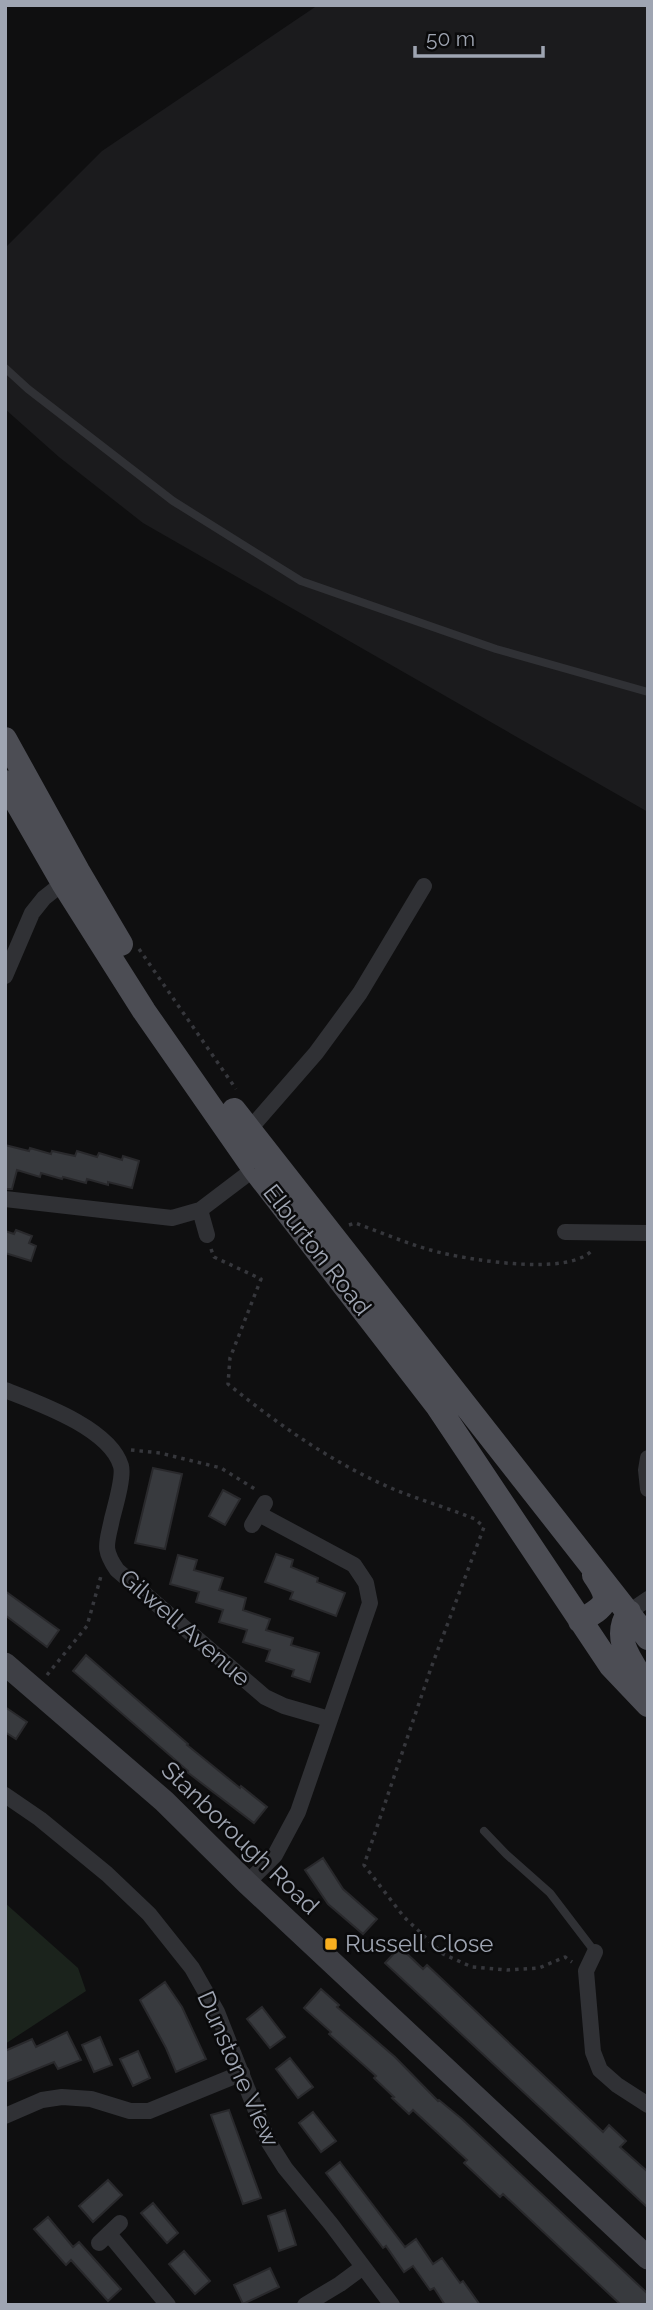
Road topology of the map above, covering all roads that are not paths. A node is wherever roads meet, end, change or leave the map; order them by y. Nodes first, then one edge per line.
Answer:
1 (5, 368) edge
2 (648, 692) edge
3 (5, 740) edge
4 (5, 782) edge
5 (63, 883) junction
6 (424, 886) dead end
7 (5, 976) edge
8 (248, 1131) junction
9 (254, 1169) junction
10 (5, 1199) edge
11 (200, 1210) junction
12 (565, 1232) dead end
13 (648, 1233) edge
14 (207, 1235) road end
15 (5, 1390) edge
16 (648, 1458) edge
17 (648, 1489) edge
18 (258, 1514) road end
19 (567, 1534) junction
20 (638, 1605) edge
21 (580, 1620) junction
22 (648, 1638) edge
23 (5, 1664) edge
24 (648, 1688) edge
25 (648, 1705) edge
26 (329, 1719) junction
27 (5, 1795) edge
28 (484, 1831) dead end
29 (247, 1883) junction
30 (595, 1952) joint
31 (242, 2073) junction
32 (648, 2105) edge
33 (5, 2116) edge
34 (109, 2233) dead end
35 (648, 2258) edge
36 (363, 2267) junction
37 (168, 2305) edge
38 (305, 2305) edge
39 (392, 2305) edge

1 - 2 lane
3 - 8 main road, Elburton Road
4 - 5 main road, Elburton Road
5 - 7 street
5 - 9 main road, Elburton Road
6 - 8 street
8 - 19 main road, Elburton Road
9 - 11 street
9 - 21 main road, Elburton Road
10 - 11 street
11 - 14 street
12 - 13 street
15 - 26 street, Gilwell Avenue
16 - 17 street
18 - 26 street
19 - 20 main road, Elburton Road
19 - 21 main road
20 - 22 main road, Elburton Road
20 - 24 main road
21 - 25 main road, Elburton Road
23 - 29 street, Stanborough Road
26 - 29 street
27 - 31 street, Dunstone View
28 - 30 lane
29 - 35 street, Stanborough Road
30 - 32 street
31 - 33 street
31 - 36 street, Dunstone View
34 - 37 street
36 - 38 street
36 - 39 street, Dunstone View

